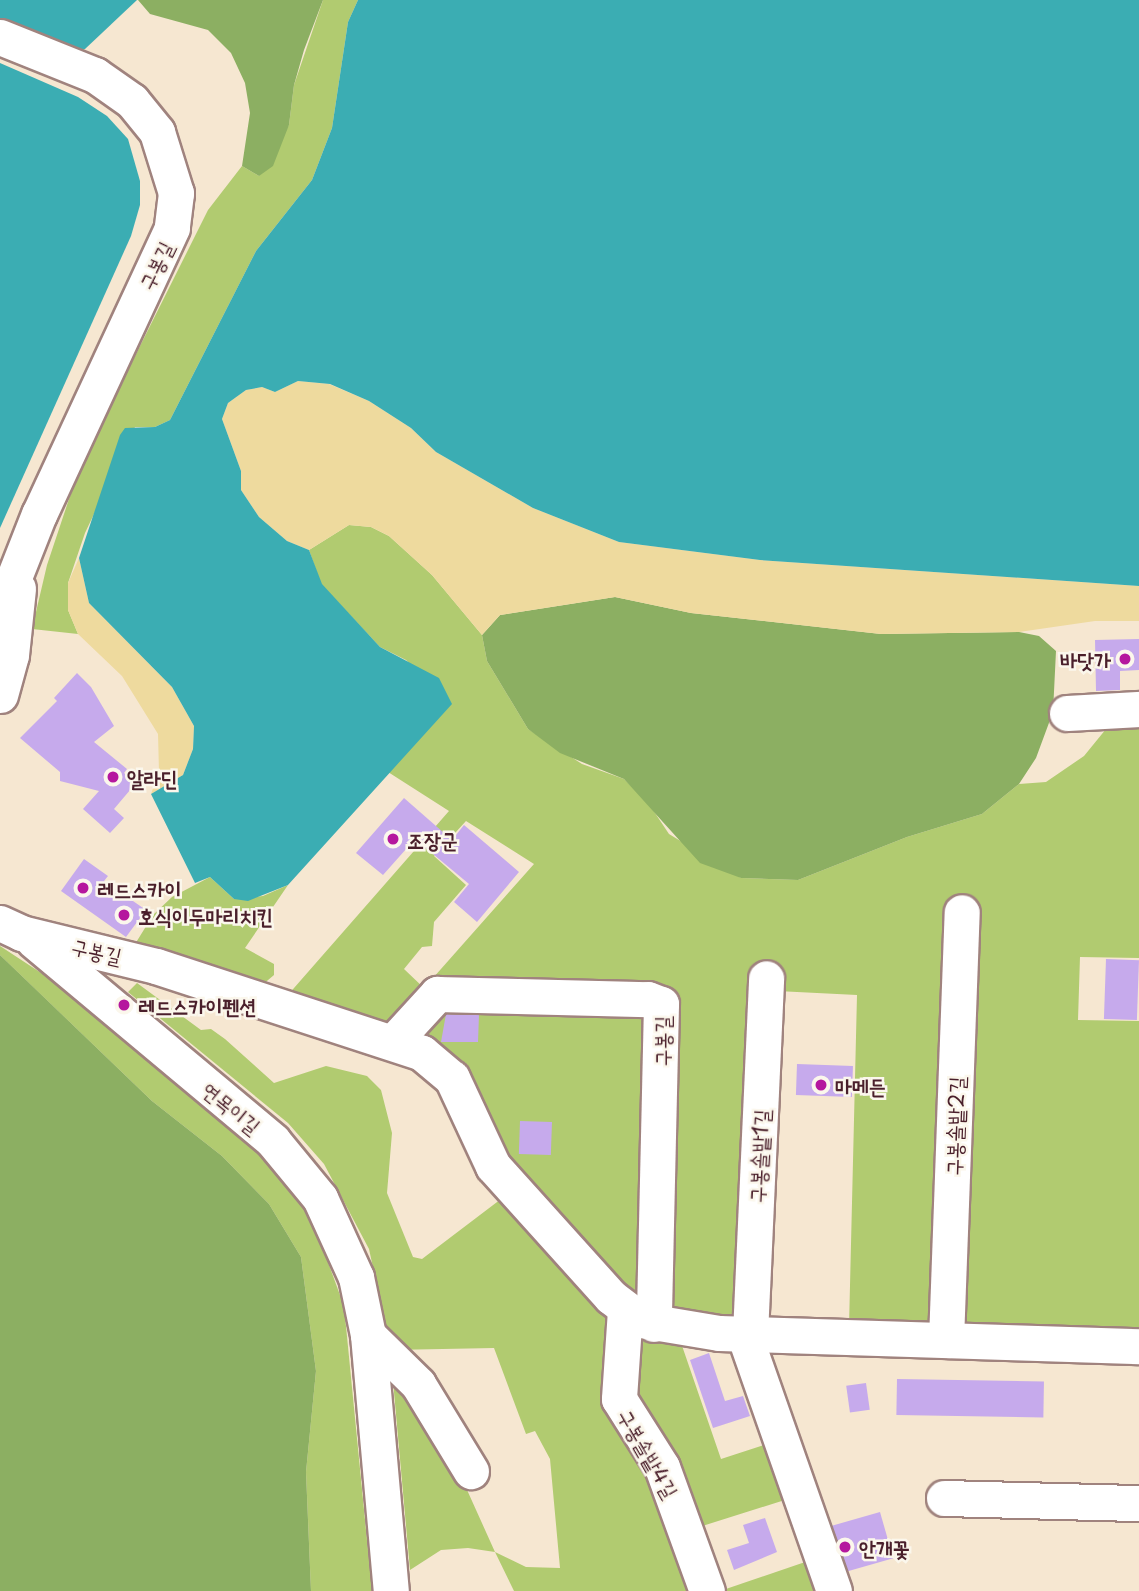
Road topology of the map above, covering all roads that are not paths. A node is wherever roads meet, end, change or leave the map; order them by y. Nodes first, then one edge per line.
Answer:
1 (0, 37) edge
2 (20, 563) junction
3 (0, 613) edge
4 (0, 695) edge
5 (1139, 709) edge
6 (1066, 713) dead end
7 (962, 912) dead end
8 (11, 928) edge
9 (766, 978) dead end
10 (394, 1041) junction
11 (640, 1317) junction
12 (747, 1334) junction
13 (368, 1335) junction
14 (946, 1340) junction
15 (1139, 1346) edge
16 (471, 1471) dead end
17 (944, 1498) dead end
18 (1139, 1503) edge
19 (391, 1591) edge
20 (707, 1591) edge
21 (834, 1591) edge

1 - 2 street, 구봉길
2 - 3 street, 구봉길
2 - 4 street, 구봉길
5 - 6 street
7 - 14 street, 구봉솔밭2길
8 - 10 street, 구봉길
8 - 13 street, 연목이길
9 - 12 street, 구봉솔밭1길
10 - 11 street, 구봉길
10 - 11 street, 구봉길
11 - 12 street
11 - 20 street, 구봉솔밭4길
12 - 14 street
12 - 21 street
13 - 16 street
13 - 19 street, 연목이길
14 - 15 street
17 - 18 street

